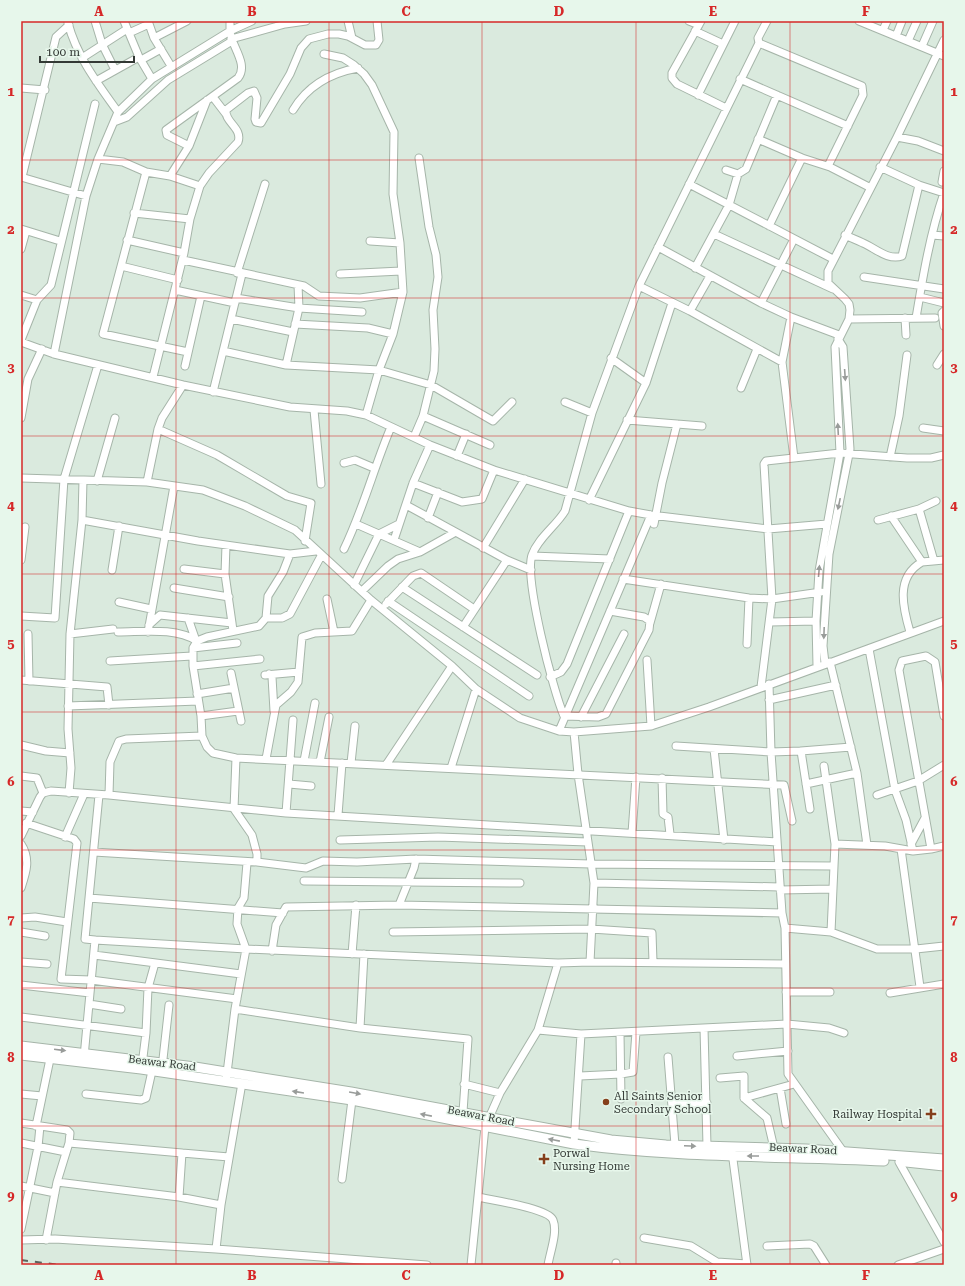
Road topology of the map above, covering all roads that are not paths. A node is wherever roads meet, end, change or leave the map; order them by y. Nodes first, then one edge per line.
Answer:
1 (95, 21) edge
2 (124, 21) edge
3 (187, 21) edge
4 (230, 21) edge
5 (252, 21) edge
6 (256, 21) edge
7 (306, 21) edge
8 (348, 21) edge
9 (377, 21) edge
10 (689, 21) edge
11 (735, 21) edge
12 (767, 21) edge
13 (859, 21) edge
14 (887, 21) edge
15 (902, 21) edge
16 (917, 21) edge
17 (932, 21) edge
18 (68, 23) edge
19 (148, 23) edge
20 (870, 23) edge
21 (698, 26) edge
22 (258, 30) junction
23 (883, 30) junction
24 (128, 31) junction
25 (230, 31) junction
26 (896, 36) junction
27 (154, 38) junction
28 (352, 38) junction
29 (231, 40) junction
30 (944, 40) edge
31 (908, 41) junction
32 (759, 43) junction
33 (102, 44) junction
34 (723, 44) junction
35 (922, 46) junction
36 (161, 49) junction
37 (324, 54) dead end
38 (941, 54) edge
39 (197, 56) junction
40 (82, 58) junction
41 (140, 59) junction
42 (171, 66) junction
43 (182, 66) junction
44 (358, 68) junction
45 (115, 70) junction
46 (152, 79) junction
47 (740, 79) junction
48 (96, 81) junction
49 (21, 88) edge
50 (44, 90) junction
51 (698, 95) junction
52 (777, 95) junction
53 (210, 98) junction
54 (137, 100) junction
55 (95, 104) dead end
56 (726, 108) junction
57 (293, 110) dead end
58 (118, 112) junction
59 (226, 114) junction
60 (114, 122) junction
61 (848, 126) junction
62 (897, 137) junction
63 (758, 139) junction
64 (188, 146) junction
65 (944, 151) edge
66 (419, 158) dead end
67 (802, 158) junction
68 (98, 159) junction
69 (830, 167) junction
70 (880, 167) junction
71 (726, 170) dead end
72 (944, 171) edge
73 (146, 172) junction
74 (738, 174) junction
75 (170, 176) junction
76 (21, 177) edge
77 (942, 182) dead end
78 (264, 184) dead end
79 (689, 184) junction
80 (919, 185) junction
81 (200, 186) junction
82 (869, 187) junction
83 (75, 192) junction
84 (944, 193) edge
85 (86, 196) junction
86 (729, 205) junction
87 (134, 212) junction
88 (190, 219) junction
89 (769, 226) junction
90 (24, 230) edge
91 (714, 234) junction
92 (932, 234) junction
93 (845, 235) junction
94 (944, 236) edge
95 (794, 239) junction
96 (127, 240) junction
97 (60, 241) junction
98 (370, 241) dead end
99 (400, 243) junction
100 (658, 247) junction
101 (21, 249) edge
102 (184, 257) junction
103 (833, 259) junction
104 (121, 266) junction
105 (781, 266) junction
106 (695, 268) junction
107 (401, 271) junction
108 (239, 274) junction
109 (340, 274) dead end
110 (710, 276) junction
111 (864, 277) dead end
112 (178, 280) junction
113 (298, 285) junction
114 (639, 286) junction
115 (920, 286) junction
116 (944, 289) edge
117 (175, 290) junction
118 (835, 290) junction
119 (403, 292) junction
120 (21, 295) edge
121 (201, 296) junction
122 (920, 298) junction
123 (37, 300) junction
124 (235, 300) junction
125 (761, 303) junction
126 (944, 303) edge
127 (672, 304) junction
128 (299, 308) junction
129 (690, 311) junction
130 (944, 311) edge
131 (362, 312) dead end
132 (791, 317) junction
133 (905, 318) junction
134 (916, 318) junction
135 (935, 318) dead end
136 (231, 319) junction
137 (849, 319) junction
138 (295, 324) junction
139 (944, 326) edge
140 (293, 332) junction
141 (393, 334) junction
142 (906, 335) dead end
143 (838, 337) junction
144 (21, 341) edge
145 (161, 346) junction
146 (42, 349) junction
147 (757, 349) junction
148 (223, 351) junction
149 (188, 352) junction
150 (54, 354) junction
151 (907, 354) dead end
152 (944, 354) edge
153 (611, 358) junction
154 (782, 362) junction
155 (286, 364) junction
156 (98, 365) junction
157 (937, 365) dead end
158 (185, 366) dead end
159 (379, 370) junction
160 (153, 377) junction
161 (646, 382) junction
162 (431, 385) junction
163 (183, 386) junction
164 (741, 388) dead end
165 (213, 392) junction
166 (512, 402) dead end
167 (565, 402) dead end
168 (314, 410) junction
169 (837, 412) junction
170 (848, 412) junction
171 (592, 413) junction
172 (366, 415) junction
173 (423, 416) junction
174 (21, 418) edge
175 (115, 418) dead end
176 (627, 420) junction
177 (677, 424) junction
178 (702, 426) dead end
179 (391, 427) junction
180 (923, 428) dead end
181 (158, 429) junction
182 (944, 431) edge
183 (466, 434) junction
184 (414, 437) junction
185 (430, 445) junction
186 (490, 445) dead end
187 (840, 453) junction
188 (850, 453) junction
189 (944, 453) edge
190 (457, 456) junction
191 (890, 457) junction
192 (794, 458) junction
193 (344, 463) dead end
194 (374, 468) junction
195 (494, 470) junction
196 (21, 478) edge
197 (64, 479) junction
198 (525, 479) junction
199 (83, 480) junction
200 (97, 481) junction
201 (147, 482) junction
202 (413, 483) junction
203 (321, 484) dead end
204 (174, 486) junction
205 (438, 492) junction
206 (570, 494) junction
207 (589, 500) junction
208 (936, 501) dead end
209 (406, 505) junction
210 (919, 509) junction
211 (629, 511) junction
212 (653, 516) junction
213 (891, 516) junction
214 (428, 518) junction
215 (82, 520) junction
216 (878, 520) dead end
217 (356, 524) junction
218 (399, 524) junction
219 (654, 524) dead end
220 (827, 524) junction
221 (119, 526) junction
222 (25, 527) dead end
223 (768, 529) junction
224 (454, 533) junction
225 (165, 534) junction
226 (379, 534) junction
227 (394, 540) junction
228 (305, 541) junction
229 (226, 545) junction
230 (483, 548) junction
231 (344, 550) dead end
232 (420, 552) junction
233 (319, 553) junction
234 (290, 554) junction
235 (532, 556) junction
236 (610, 559) junction
237 (21, 560) edge
238 (507, 560) junction
239 (944, 560) edge
240 (934, 561) junction
241 (922, 562) junction
242 (184, 569) dead end
243 (112, 570) dead end
244 (531, 570) junction
245 (225, 574) junction
246 (623, 578) junction
247 (661, 584) junction
248 (354, 585) junction
249 (402, 587) junction
250 (174, 588) dead end
251 (362, 592) junction
252 (822, 592) junction
253 (229, 597) junction
254 (749, 598) junction
255 (327, 599) dead end
256 (772, 599) junction
257 (388, 601) junction
258 (119, 602) dead end
259 (377, 605) junction
260 (474, 608) junction
261 (151, 610) junction
262 (610, 611) junction
263 (21, 616) edge
264 (188, 618) junction
265 (266, 618) junction
266 (944, 620) edge
267 (816, 621) junction
268 (770, 622) junction
269 (232, 623) junction
270 (650, 624) junction
271 (463, 627) junction
272 (148, 628) junction
273 (233, 631) junction
274 (334, 632) junction
275 (910, 632) junction
276 (28, 634) dead end
277 (70, 634) junction
278 (624, 634) dead end
279 (237, 642) dead end
280 (195, 644) junction
281 (747, 644) dead end
282 (868, 649) junction
283 (192, 656) junction
284 (260, 659) dead end
285 (647, 660) dead end
286 (110, 661) dead end
287 (832, 661) junction
288 (193, 666) junction
289 (452, 666) junction
290 (817, 666) junction
291 (299, 672) junction
292 (231, 673) dead end
293 (537, 675) dead end
294 (550, 677) junction
295 (21, 680) edge
296 (29, 681) junction
297 (69, 684) junction
298 (769, 684) junction
299 (836, 685) junction
300 (760, 687) junction
301 (234, 688) junction
302 (476, 689) junction
303 (529, 696) dead end
304 (197, 698) junction
305 (769, 700) junction
306 (316, 703) dead end
307 (109, 705) junction
308 (68, 706) junction
309 (238, 711) junction
310 (201, 716) junction
311 (564, 716) junction
312 (944, 716) edge
313 (273, 717) junction
314 (329, 717) dead end
315 (582, 717) junction
316 (293, 720) dead end
317 (240, 721) dead end
318 (355, 726) dead end
319 (651, 726) junction
320 (559, 731) junction
321 (574, 732) junction
322 (202, 736) junction
323 (21, 745) edge
324 (676, 746) dead end
325 (851, 747) junction
326 (714, 749) junction
327 (801, 751) junction
328 (771, 752) junction
329 (70, 753) junction
330 (236, 758) junction
331 (266, 760) junction
332 (290, 761) junction
333 (304, 761) junction
334 (320, 762) junction
335 (342, 763) junction
336 (351, 763) junction
337 (386, 765) junction
338 (944, 765) edge
339 (824, 766) dead end
340 (451, 768) junction
341 (857, 773) junction
342 (578, 774) junction
343 (21, 776) edge
344 (636, 777) junction
345 (662, 778) junction
346 (825, 779) junction
347 (717, 781) junction
348 (918, 781) junction
349 (289, 784) junction
350 (806, 784) junction
351 (773, 785) junction
352 (311, 786) dead end
353 (895, 790) junction
354 (43, 793) junction
355 (69, 793) junction
356 (84, 794) junction
357 (99, 795) junction
358 (108, 795) junction
359 (877, 795) dead end
360 (234, 808) junction
361 (810, 810) dead end
362 (21, 811) edge
363 (32, 812) junction
364 (286, 813) junction
365 (338, 815) junction
366 (925, 818) junction
367 (792, 821) dead end
368 (26, 823) junction
369 (586, 831) junction
370 (632, 833) junction
371 (670, 834) junction
372 (21, 836) edge
373 (69, 838) junction
374 (340, 840) dead end
375 (724, 840) junction
376 (588, 842) junction
377 (777, 842) junction
378 (21, 844) edge
379 (835, 844) junction
380 (911, 844) junction
381 (867, 845) junction
382 (944, 846) edge
383 (899, 848) junction
384 (931, 849) junction
385 (913, 851) junction
386 (94, 852) junction
387 (416, 859) junction
388 (247, 862) junction
389 (257, 862) junction
390 (591, 864) junction
391 (779, 866) junction
392 (834, 866) junction
393 (304, 881) dead end
394 (408, 882) junction
395 (520, 883) dead end
396 (594, 883) junction
397 (21, 888) edge
398 (832, 888) junction
399 (780, 889) junction
400 (90, 898) junction
401 (356, 905) junction
402 (399, 905) junction
403 (238, 908) junction
404 (593, 909) junction
405 (283, 913) junction
406 (782, 913) junction
407 (21, 918) edge
408 (67, 922) junction
409 (785, 928) junction
410 (592, 929) junction
411 (21, 932) edge
412 (393, 932) dead end
413 (831, 932) junction
414 (45, 936) dead end
415 (95, 940) junction
416 (944, 946) edge
417 (246, 949) junction
418 (916, 949) junction
419 (272, 951) junction
420 (352, 954) junction
421 (364, 954) junction
422 (94, 955) junction
423 (21, 962) edge
424 (590, 962) junction
425 (653, 962) junction
426 (156, 963) junction
427 (558, 963) junction
428 (47, 964) dead end
429 (786, 964) junction
430 (241, 974) junction
431 (91, 980) junction
432 (944, 984) edge
433 (21, 985) edge
434 (148, 988) junction
435 (920, 988) junction
436 (786, 992) junction
437 (830, 992) dead end
438 (90, 993) junction
439 (890, 994) dead end
440 (237, 999) junction
441 (89, 1004) junction
442 (169, 1005) dead end
443 (235, 1009) junction
444 (121, 1010) dead end
445 (21, 1017) edge
446 (787, 1024) junction
447 (87, 1026) junction
448 (360, 1028) junction
449 (704, 1028) junction
450 (538, 1030) junction
451 (636, 1032) junction
452 (146, 1033) junction
453 (620, 1033) junction
454 (844, 1033) dead end
455 (581, 1034) junction
456 (21, 1046) edge
457 (788, 1051) junction
458 (84, 1053) junction
459 (21, 1055) edge
460 (737, 1056) dead end
461 (668, 1057) dead end
462 (50, 1059) junction
463 (83, 1063) junction
464 (142, 1065) junction
465 (158, 1068) junction
466 (621, 1074) junction
467 (580, 1076) junction
468 (227, 1077) junction
469 (720, 1078) dead end
470 (242, 1083) junction
471 (464, 1084) junction
472 (794, 1084) junction
473 (780, 1088) junction
474 (500, 1093) junction
475 (21, 1094) edge
476 (86, 1094) dead end
477 (42, 1096) junction
478 (744, 1098) junction
479 (621, 1099) dead end
480 (352, 1100) junction
481 (707, 1103) junction
482 (672, 1104) junction
483 (463, 1112) junction
484 (489, 1117) junction
485 (21, 1124) edge
486 (786, 1124) dead end
487 (38, 1126) junction
488 (485, 1127) junction
489 (575, 1134) junction
490 (21, 1143) edge
491 (69, 1143) junction
492 (574, 1144) junction
493 (611, 1145) junction
494 (675, 1145) junction
495 (707, 1146) junction
496 (732, 1146) junction
497 (38, 1147) junction
498 (642, 1147) junction
499 (774, 1148) junction
500 (66, 1152) junction
501 (182, 1153) junction
502 (845, 1155) junction
503 (732, 1156) junction
504 (229, 1157) junction
505 (944, 1159) edge
506 (901, 1160) junction
507 (921, 1160) junction
508 (944, 1166) edge
509 (342, 1180) dead end
510 (57, 1182) junction
511 (21, 1186) edge
512 (31, 1188) junction
513 (55, 1193) junction
514 (179, 1197) junction
515 (478, 1197) junction
516 (221, 1205) junction
517 (21, 1229) edge
518 (644, 1238) dead end
519 (21, 1240) edge
520 (46, 1240) junction
521 (944, 1242) edge
522 (767, 1246) dead end
523 (216, 1249) junction
524 (944, 1249) edge
525 (427, 1265) edge
526 (471, 1265) edge
527 (548, 1265) edge
528 (747, 1265) edge
529 (826, 1265) edge
530 (898, 1265) edge

1 - 33 street
2 - 24 street
3 - 27 street
4 - 25 street
5 - 25 street
6 - 22 street
7 - 22 street
8 - 28 street
9 - 28 street
10 - 21 street
11 - 34 street
12 - 32 street
13 - 20 street
14 - 23 street
15 - 26 street
16 - 31 street
17 - 35 street
18 - 40 street
18 - 50 street
19 - 24 street
19 - 27 street
20 - 23 street
21 - 34 street
21 - 51 street
22 - 29 street
23 - 26 street
24 - 33 street
24 - 41 street
25 - 29 street
25 - 39 street
26 - 31 street
27 - 36 street
28 - 59 street
29 - 39 street
29 - 53 street
30 - 38 street
31 - 35 street
32 - 47 street
32 - 61 street
33 - 40 street
33 - 45 street
34 - 51 street
35 - 38 street
36 - 41 street
36 - 42 street
37 - 44 street
38 - 62 street
39 - 43 street
40 - 48 street
41 - 45 street
41 - 46 street
42 - 43 street
42 - 46 street
43 - 54 street
44 - 57 street
44 - 99 street
45 - 48 street
46 - 54 street
47 - 52 street
47 - 56 street
48 - 58 street
49 - 50 street
50 - 76 street
51 - 56 street
52 - 61 street
52 - 63 street
53 - 59 street
53 - 64 street
53 - 64 street
54 - 58 street
54 - 60 street
55 - 83 street
56 - 79 street
58 - 60 street
59 - 81 street
60 - 68 street
61 - 69 street
62 - 65 street
62 - 70 street
63 - 67 street
63 - 74 street
64 - 75 street
66 - 162 street
67 - 69 street
67 - 89 street
68 - 73 street
68 - 85 street
69 - 82 street
70 - 80 street
70 - 82 street
71 - 74 street
72 - 77 street
73 - 75 street
73 - 87 street
74 - 86 street
75 - 81 street
76 - 83 street
78 - 108 street
79 - 86 street
79 - 100 street
80 - 84 street
80 - 93 street
81 - 88 street
82 - 93 street
83 - 85 street
83 - 97 street
84 - 92 street
85 - 150 street
86 - 89 street
86 - 91 street
87 - 88 street
87 - 96 street
88 - 102 street
89 - 95 street
90 - 97 street
90 - 101 street
91 - 105 street
91 - 106 street
92 - 94 street
92 - 115 street
93 - 103 street
95 - 103 street
95 - 105 street
96 - 102 street
96 - 104 street
97 - 123 street
98 - 99 street
99 - 107 street
100 - 106 street
100 - 114 street
102 - 108 street
102 - 112 street
103 - 118 street
104 - 112 street
104 - 145 street
105 - 118 street
105 - 125 street
106 - 110 street
107 - 109 street
107 - 119 street
108 - 113 street
108 - 124 street
110 - 125 street
110 - 129 street
111 - 115 street
112 - 117 street
113 - 119 street
113 - 128 street
114 - 127 street
114 - 153 street
115 - 116 street
115 - 122 street
117 - 121 street
117 - 145 street
118 - 137 street
119 - 141 street
120 - 123 street
121 - 124 street
121 - 149 street
122 - 126 street
122 - 134 street
123 - 144 street
124 - 128 street
124 - 136 street
125 - 132 street
127 - 129 street
127 - 161 street
128 - 131 street
128 - 138 street
129 - 147 street
130 - 139 street
132 - 143 street
132 - 154 street
133 - 134 street
133 - 137 street
133 - 142 street
134 - 135 street
136 - 140 street
136 - 148 street
137 - 143 street
138 - 140 street
138 - 141 street
140 - 155 street
141 - 159 street
143 - 169 street
143 -> 170 street
144 - 146 street
145 - 149 street
145 - 160 street
146 - 150 street
146 - 174 street
147 - 154 street
147 - 164 street
148 - 155 street
148 - 165 street
149 - 158 street
150 - 156 street
151 - 191 street
152 - 157 street
153 - 161 street
153 - 171 street
154 - 192 street
155 - 159 street
156 - 160 street
156 - 197 street
159 - 162 street
159 - 172 street
160 - 163 street
161 - 176 street
162 - 166 street
162 - 173 street
163 - 165 street
163 - 181 street
165 - 168 street
167 - 171 street
168 - 172 street
168 - 203 street
169 - 170 street
187 -> 169 street
170 - 188 street
171 - 206 street
172 - 179 street
173 - 183 street
173 - 184 street
175 - 200 street
176 - 177 street
176 - 207 street
177 - 178 street
177 - 212 street
179 - 184 street
179 - 194 street
180 - 182 street
181 - 201 street
181 - 228 street
183 - 186 street
183 - 190 street
184 - 185 street
185 - 190 street
185 - 202 street
187 - 188 street
187 - 192 street
187 - 220 street
188 - 191 street
188 -> 252 street
189 - 191 street
190 - 195 street
192 - 223 street
193 - 194 street
194 - 217 street
195 - 198 street
195 - 205 street
196 - 197 street
197 - 199 street
197 - 263 street
198 - 206 street
198 - 230 street
199 - 200 street
199 - 215 street
200 - 201 street
201 - 204 street
202 - 205 street
202 - 209 street
204 - 225 street
204 - 228 street
205 - 214 street
206 - 207 street
206 - 235 street
207 - 211 street
208 - 210 street
209 - 214 street
209 - 218 street
210 - 213 street
210 - 240 street
211 - 212 street
211 - 236 street
212 - 219 street
212 - 223 street
212 - 246 street
213 - 216 street
213 - 241 street
214 - 224 street
215 - 221 street
215 - 277 street
217 - 226 street
217 - 231 street
218 - 226 street
218 - 227 street
220 - 223 street
252 -> 220 street
221 - 225 street
221 - 243 street
222 - 237 street
223 - 256 street
224 - 230 street
224 - 232 street
225 - 229 street
225 - 261 street
226 - 227 street
226 - 248 street
227 - 232 street
228 - 233 street
229 - 234 street
229 - 245 street
230 - 238 street
232 - 251 street
233 - 234 street
233 - 248 street
233 - 265 street
234 - 265 street
235 - 236 street
235 - 244 street
236 - 294 street
238 - 244 street
238 - 260 street
239 - 240 street
240 - 241 street
241 - 275 street
242 - 245 street
244 - 294 street
245 - 253 street
246 - 247 street
246 - 262 street
247 - 254 street
247 - 270 street
248 - 251 street
249 - 257 street
249 - 260 street
249 - 271 street
250 - 253 street
251 - 259 street
252 - 256 street
252 - 267 street
252 -> 287 street
253 - 269 street
254 - 256 street
254 - 281 street
255 - 274 street
256 - 268 street
257 - 259 street
257 - 303 street
258 - 261 street
259 - 274 street
259 - 289 street
260 - 271 street
261 - 272 street
262 - 270 street
262 - 311 street
264 - 269 street
264 - 272 street
264 - 280 street
265 - 273 street
266 - 275 street
267 - 268 street
267 - 290 street
268 - 300 street
269 - 273 street
270 - 315 street
271 - 293 street
272 - 277 street
272 - 280 street
273 - 280 street
274 - 291 street
275 - 282 street
276 - 296 street
277 - 297 street
278 - 315 street
279 - 280 street
280 - 283 street
282 - 287 street
282 - 353 street
283 - 286 street
283 - 288 street
284 - 288 street
285 - 319 street
287 - 290 street
287 - 299 street
288 - 304 street
289 - 302 street
289 - 337 street
290 - 298 street
291 - 313 street
291 - 313 street
292 - 301 street
294 - 311 street
295 - 296 street
296 - 297 street
297 - 307 street
297 - 308 street
298 - 300 street
298 - 305 street
299 - 305 street
299 - 325 street
300 - 319 street
301 - 304 street
301 - 309 street
302 - 320 street
302 - 340 street
304 - 307 street
304 - 310 street
305 - 328 street
306 - 333 street
307 - 308 street
308 - 329 street
309 - 310 street
309 - 317 street
310 - 322 street
311 - 315 street
311 - 320 street
312 - 348 street
313 - 331 street
314 - 334 street
316 - 332 street
318 - 336 street
319 - 321 street
320 - 321 street
321 - 342 street
322 - 330 street
322 - 358 street
323 - 329 street
324 - 326 street
325 - 327 street
325 - 341 street
326 - 328 street
326 - 347 street
327 - 328 street
327 - 350 street
328 - 351 street
329 - 355 street
330 - 331 street
330 - 360 street
331 - 332 street
332 - 333 street
332 - 349 street
333 - 334 street
334 - 335 street
335 - 336 street
335 - 365 street
336 - 337 street
337 - 340 street
338 - 348 street
339 - 346 street
340 - 342 street
341 - 346 street
341 - 381 street
342 - 344 street
342 - 369 street
343 - 354 street
344 - 345 street
344 - 370 street
345 - 347 street
345 - 371 street
346 - 350 street
346 - 379 street
347 - 351 street
347 - 375 street
348 - 353 street
348 - 366 street
349 - 352 street
349 - 364 street
350 - 361 street
351 - 367 street
351 - 377 street
353 - 359 street
353 - 380 street
354 - 355 street
354 - 363 street
355 - 356 street
356 - 357 street
356 - 373 street
357 - 358 street
357 - 386 street
358 - 360 street
360 - 364 street
360 - 389 street
362 - 363 street
363 - 368 street
364 - 365 street
365 - 369 street
366 - 380 street
366 - 384 street
368 - 372 street
368 - 373 street
369 - 370 street
369 - 376 street
370 - 371 street
371 - 375 street
373 - 408 street
374 - 376 street
375 - 377 street
376 - 390 street
377 - 391 street
378 - 397 street
379 - 381 street
379 - 392 street
380 - 385 street
381 - 383 street
382 - 384 street
383 - 385 street
383 - 418 street
384 - 385 street
386 - 388 street
386 - 400 street
387 - 389 street
387 - 390 street
387 - 394 street
388 - 389 street
388 - 403 street
390 - 391 street
390 - 396 street
391 - 392 street
391 - 399 street
392 - 398 street
393 - 394 street
394 - 395 street
394 - 402 street
396 - 399 street
396 - 404 street
398 - 399 street
398 - 413 street
399 - 406 street
400 - 403 street
400 - 415 street
401 - 402 street
401 - 405 street
401 - 420 street
402 - 404 street
403 - 405 street
403 - 417 street
404 - 406 street
404 - 410 street
405 - 419 street
406 - 409 street
407 - 408 street
408 - 431 street
409 - 413 street
409 - 429 street
410 - 412 street
410 - 424 street
410 - 425 street
411 - 414 street
413 - 418 street
415 - 417 street
415 - 422 street
416 - 418 street
417 - 419 street
417 - 430 street
418 - 435 street
419 - 420 street
420 - 421 street
421 - 427 street
421 - 448 street
422 - 426 street
422 - 431 street
423 - 428 street
424 - 425 street
424 - 427 street
425 - 429 street
426 - 430 street
426 - 434 street
427 - 450 street
429 - 436 street
430 - 440 street
431 - 434 street
431 - 438 street
432 - 435 street
433 - 438 street
434 - 440 street
434 - 452 street
435 - 439 street
436 - 437 street
436 - 446 street
438 - 441 street
440 - 443 street
441 - 444 street
441 - 447 street
442 - 465 street
443 - 448 street
443 - 468 street
445 - 447 street
446 - 449 street
446 - 454 street
446 - 457 street
447 - 452 street
447 - 458 street
448 - 471 street
449 - 451 street
449 - 481 street
450 - 455 street
450 - 474 street
451 - 453 street
451 - 466 street
452 - 464 street
453 - 455 street
453 - 466 street
455 - 467 street
456 -> 458 main road, Beawar Road
457 - 460 street
457 - 472 street
458 - 463 street
458 - 464 main road, Beawar Road
459 - 462 main road, Beawar Road
461 - 482 street
462 - 463 main road, Beawar Road
462 - 477 street
463 - 464 main road, Beawar Road
464 - 465 main road, Beawar Road
465 - 468 main road, Beawar Road
465 - 476 street
466 - 467 street
466 - 479 street
467 - 489 street
468 - 470 main road, Beawar Road
468 -> 483 main road, Beawar Road
469 - 478 street
480 -> 470 main road, Beawar Road
470 - 504 street
471 - 474 street
471 - 483 street
472 - 473 street
472 - 502 street
473 - 478 street
473 - 486 street
474 - 484 street
475 - 477 street
477 - 487 street
478 - 499 street
488 -> 480 main road, Beawar Road
480 - 509 street
481 - 482 street
481 - 495 street
482 - 494 street
483 - 484 main road, Beawar Road
484 - 488 street
484 - 489 main road, Beawar Road
485 - 487 street
487 - 491 street
487 - 497 street
492 -> 488 main road, Beawar Road
488 - 515 street
489 - 492 street
489 - 493 main road, Beawar Road
490 - 497 street
491 - 500 street
491 - 501 street
492 - 493 main road, Beawar Road
493 - 498 main road, Beawar Road
494 -> 495 main road, Beawar Road
494 - 498 main road, Beawar Road
495 - 496 main road, Beawar Road
496 - 499 main road, Beawar Road
496 - 503 street
497 - 500 street
497 - 512 street
498 - 503 main road, Beawar Road
499 - 502 main road, Beawar Road
500 - 510 street
501 - 504 street
501 - 514 street
502 -> 503 main road, Beawar Road
502 - 506 main road, Beawar Road
503 - 528 street
504 - 516 street
505 - 507 main road, Beawar Road
506 - 507 main road, Beawar Road
506 - 521 street
507 - 508 main road, Beawar Road
510 - 513 street
510 - 514 street
511 - 512 street
512 - 513 street
512 - 517 street
513 - 520 street
514 - 516 street
515 - 526 street
515 - 527 street
516 - 523 street
518 - 528 street
519 - 520 street
520 - 523 street
522 - 529 street
523 - 525 street
524 - 530 street

